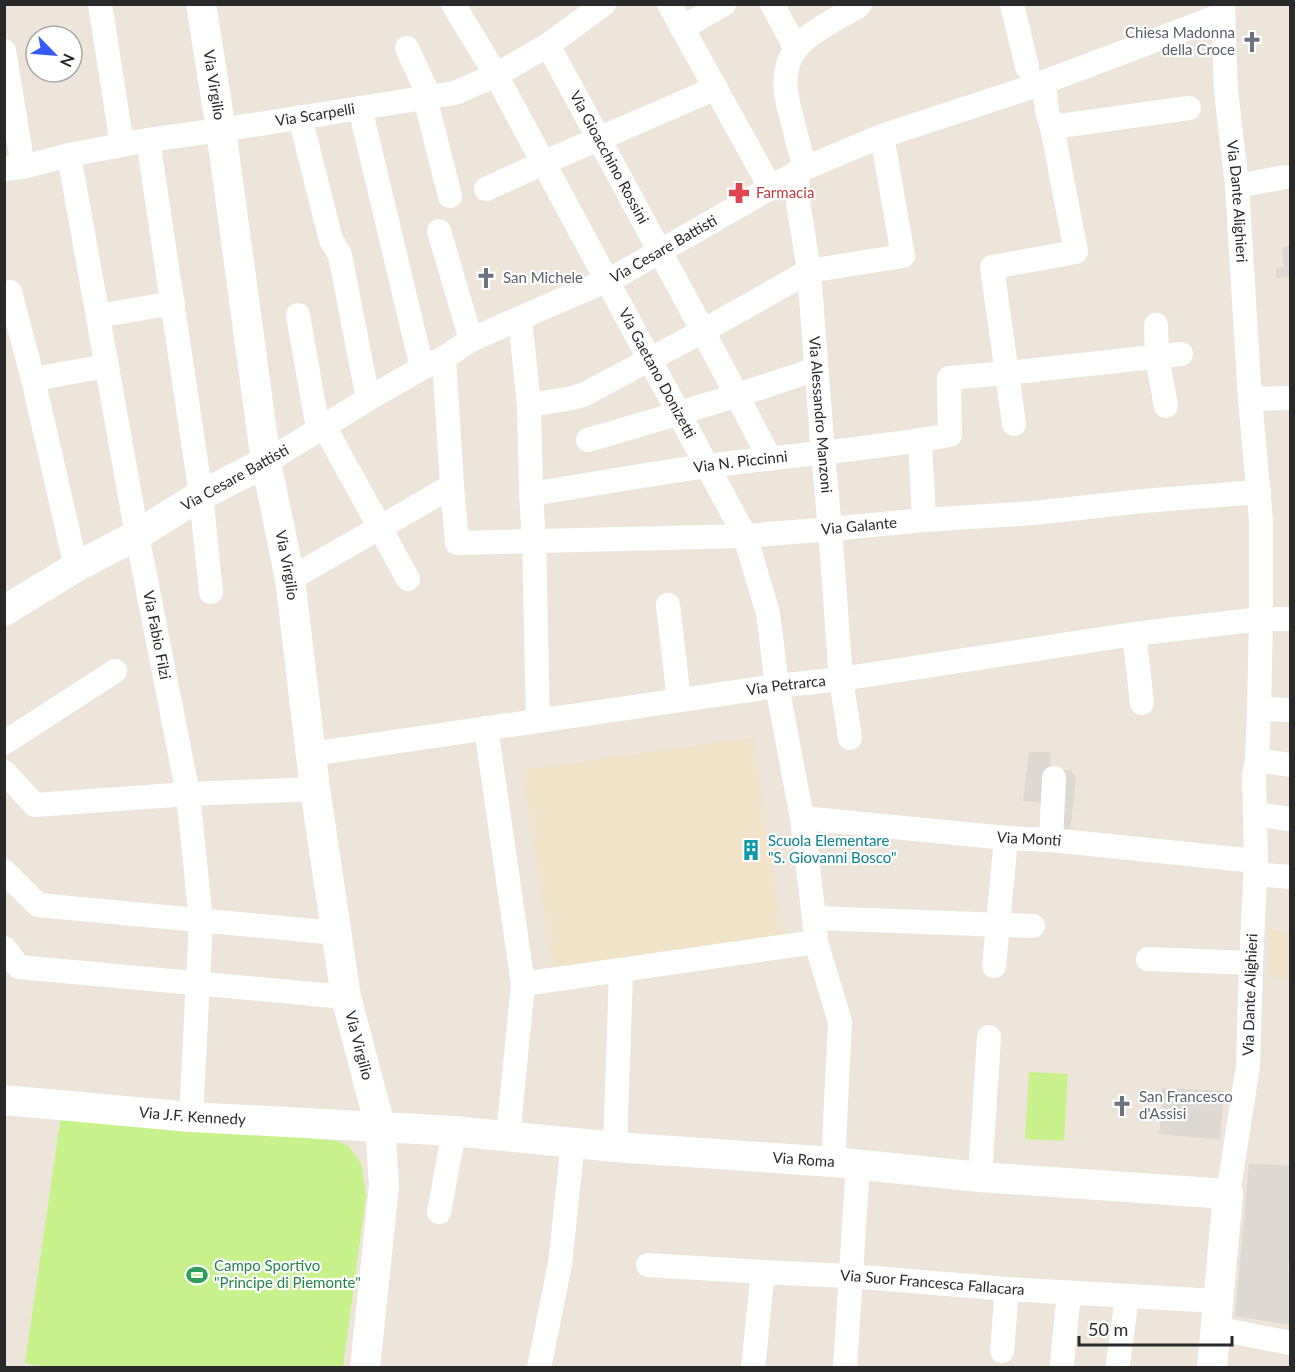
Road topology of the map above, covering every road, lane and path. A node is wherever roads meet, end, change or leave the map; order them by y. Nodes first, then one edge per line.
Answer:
1 (100, 4) edge
2 (201, 4) edge
3 (453, 4) edge
4 (669, 4) edge
5 (724, 4) edge
6 (772, 4) edge
7 (860, 4) edge
8 (1012, 4) edge
9 (593, 8) edge
10 (1223, 10) edge
11 (682, 28) junction
12 (548, 45) junction
13 (406, 48) dead end
14 (796, 49) junction
15 (4, 51) edge
16 (496, 75) junction
17 (1033, 79) junction
18 (716, 88) junction
19 (427, 97) junction
20 (360, 108) junction
21 (1189, 108) dead end
22 (300, 117) junction
23 (1052, 127) junction
24 (221, 130) junction
25 (882, 136) junction
26 (598, 139) junction
27 (148, 140) junction
28 (122, 145) junction
29 (69, 155) junction
30 (543, 163) junction
31 (14, 168) edge
32 (801, 170) junction
33 (1285, 177) dead end
34 (771, 186) junction
35 (1237, 186) junction
36 (486, 189) dead end
37 (450, 196) dead end
38 (798, 202) junction
39 (439, 231) dead end
40 (659, 252) junction
41 (809, 271) junction
42 (607, 281) junction
43 (10, 292) dead end
44 (173, 303) junction
45 (298, 315) dead end
46 (98, 316) junction
47 (520, 318) junction
48 (1156, 325) dead end
49 (703, 331) junction
50 (471, 340) junction
51 (1181, 354) dead end
52 (1158, 357) junction
53 (444, 358) junction
54 (648, 359) junction
55 (107, 366) junction
56 (422, 368) junction
57 (816, 369) junction
58 (1007, 373) junction
59 (33, 379) junction
60 (737, 396) junction
61 (1290, 398) edge
62 (368, 399) junction
63 (1250, 399) junction
64 (529, 405) junction
65 (1166, 406) dead end
66 (679, 414) junction
67 (1014, 424) dead end
68 (324, 426) junction
69 (588, 440) dead end
70 (920, 440) junction
71 (823, 454) junction
72 (770, 459) junction
73 (266, 462) junction
74 (707, 466) junction
75 (452, 486) junction
76 (1259, 492) junction
77 (531, 494) junction
78 (201, 495) junction
79 (924, 520) junction
80 (380, 526) junction
81 (830, 529) junction
82 (137, 534) junction
83 (745, 536) junction
84 (534, 540) junction
85 (75, 567) junction
86 (290, 579) junction
87 (408, 579) dead end
88 (212, 592) dead end
89 (668, 605) dead end
90 (4, 611) edge
91 (1290, 618) edge
92 (1261, 619) junction
93 (1134, 634) junction
94 (115, 671) dead end
95 (841, 679) junction
96 (777, 686) junction
97 (679, 700) junction
98 (1142, 703) dead end
99 (1259, 709) junction
100 (1290, 710) edge
101 (538, 721) junction
102 (486, 728) junction
103 (850, 738) dead end
104 (4, 743) edge
105 (311, 754) junction
106 (1257, 760) junction
107 (1290, 765) edge
108 (4, 772) edge
109 (1054, 778) dead end
110 (315, 789) junction
111 (188, 794) junction
112 (1255, 814) junction
113 (802, 818) junction
114 (1290, 819) edge
115 (1006, 838) junction
116 (1052, 840) junction
117 (1256, 868) junction
118 (4, 871) edge
119 (1290, 877) edge
120 (814, 918) junction
121 (201, 921) junction
122 (997, 924) junction
123 (1033, 926) dead end
124 (336, 933) junction
125 (816, 942) junction
126 (12, 958) edge
127 (1148, 959) dead end
128 (1251, 963) junction
129 (994, 966) dead end
130 (621, 970) junction
131 (198, 984) junction
132 (523, 984) junction
133 (346, 997) junction
134 (989, 1038) dead end
135 (10, 1095) edge
136 (191, 1117) junction
137 (380, 1126) junction
138 (454, 1131) junction
139 (508, 1136) junction
140 (573, 1142) junction
141 (615, 1147) junction
142 (846, 1163) junction
143 (980, 1178) junction
144 (1228, 1194) junction
145 (439, 1212) dead end
146 (648, 1265) dead end
147 (763, 1272) junction
148 (850, 1276) junction
149 (1007, 1289) junction
150 (1069, 1293) junction
151 (1127, 1297) junction
152 (1216, 1315) junction
153 (1290, 1343) edge
154 (1002, 1351) dead end
155 (1062, 1362) dead end
156 (1118, 1364) dead end
157 (365, 1368) edge
158 (539, 1368) edge
159 (753, 1368) edge
160 (845, 1368) edge
161 (1212, 1368) edge

1 - 28 street
2 - 24 street, Via Virgilio
3 - 16 street, Via Gaetano Donizetti
4 - 11 street
5 - 11 street
6 - 14 street
7 - 14 street
8 - 17 street
9 - 12 street, Via Scarpelli
10 - 17 street, Via Cesare Battisti
10 - 35 street, Via Dante Alighieri
11 - 18 street
12 - 16 street, Via Scarpelli
12 - 26 street, Via Gioacchino Rossini
13 - 19 street
14 - 32 street, Via Alessandro Manzoni
15 - 31 street
16 - 19 street, Via Scarpelli
16 - 30 street, Via Gaetano Donizetti
17 - 23 street
17 - 25 street, Via Cesare Battisti
18 - 26 street
18 - 34 street
19 - 20 street, Via Scarpelli
19 - 37 street
20 - 22 street, Via Scarpelli
20 - 56 street
21 - 23 street
22 - 24 street, Via Scarpelli
22 - 62 street
23 - 58 street
24 - 27 street, Via Scarpelli
24 - 73 street, Via Virgilio
25 - 32 street, Via Cesare Battisti
25 - 41 street
26 - 30 street
26 - 40 street, Via Gioacchino Rossini
27 - 28 street, Via Scarpelli
27 - 44 street
28 - 29 street, Via Scarpelli
29 - 31 street, Via Scarpelli
29 - 46 street, Via Fabio Filzi
30 - 36 street
30 - 42 street, Via Gaetano Donizetti
32 - 34 street, Via Cesare Battisti
32 - 38 street, Via Alessandro Manzoni
33 - 35 street
34 - 38 street
34 - 40 street, Via Cesare Battisti
35 - 63 street, Via Dante Alighieri
38 - 41 street, Via Alessandro Manzoni
39 - 50 street
40 - 42 street, Via Cesare Battisti
40 - 49 street, Via Gioacchino Rossini
41 - 49 street
41 - 57 street, Via Alessandro Manzoni
42 - 47 street, Via Cesare Battisti
42 - 54 street, Via Gaetano Donizetti
43 - 59 street
44 - 46 street
44 - 78 street
45 - 68 street
46 - 55 street, Via Fabio Filzi
47 - 50 street, Via Cesare Battisti
47 - 64 street
48 - 52 street
49 - 54 street
49 - 60 street, Via Gioacchino Rossini
50 - 53 street, Via Cesare Battisti
51 - 52 street
52 - 58 street
52 - 65 street
53 - 56 street, Via Cesare Battisti
53 - 75 street
54 - 64 street
54 - 66 street, Via Gaetano Donizetti
55 - 59 street
55 - 82 street, Via Fabio Filzi
56 - 62 street, Via Cesare Battisti
57 - 60 street
57 - 71 street, Via Alessandro Manzoni
58 - 67 street
58 - 70 street, Via N. Piccinni
59 - 85 street
60 - 66 street
60 - 72 street, Via Gioacchino Rossini
61 - 63 street
62 - 68 street, Via Cesare Battisti
63 - 76 street, Via Dante Alighieri
64 - 77 street
66 - 69 street
66 - 74 street, Via Gaetano Donizetti
68 - 73 street, Via Cesare Battisti
68 - 80 street
70 - 71 street, Via N. Piccinni
70 - 79 street
71 - 72 street, Via N. Piccinni
71 - 81 street, Via Alessandro Manzoni
72 - 74 street, Via N. Piccinni
73 - 78 street, Via Cesare Battisti
73 - 86 street, Via Virgilio
74 - 77 street, Via N. Piccinni
74 - 83 street, Via Gaetano Donizetti
75 - 80 street
75 - 84 street, Via Galante
76 - 79 street, Via Galante
76 - 92 street, Via Dante Alighieri
77 - 84 street
78 - 82 street, Via Cesare Battisti
78 - 88 street
79 - 81 street, Via Galante
80 - 86 street
80 - 87 street
81 - 83 street, Via Galante
81 - 95 street, Via Alessandro Manzoni
82 - 85 street, Via Cesare Battisti
82 - 111 street, Via Fabio Filzi
83 - 84 street, Via Galante
83 - 96 street, Via Gaetano Donizetti
84 - 101 street
85 - 90 street, Via Cesare Battisti
86 - 105 street, Via Virgilio
89 - 97 street
91 - 92 street, Via Petrarca
92 - 93 street, Via Petrarca
92 - 99 street, Via Dante Alighieri
93 - 95 street, Via Petrarca
93 - 98 street
94 - 104 street
95 - 96 street, Via Petrarca
95 - 103 street, Via Alessandro Manzoni
96 - 97 street, Via Petrarca
96 - 113 street, Via Gaetano Donizetti
97 - 101 street, Via Petrarca
99 - 100 street
99 - 106 street, Via Dante Alighieri
101 - 102 street, Via Petrarca
102 - 105 street, Via Petrarca
102 - 132 street
105 - 110 street, Via Virgilio
106 - 107 street
106 - 112 street, Via Dante Alighieri
108 - 111 street
109 - 116 street
110 - 111 street
110 - 124 street, Via Virgilio
111 - 121 street, Via Fabio Filzi
112 - 114 street
112 - 117 street, Via Dante Alighieri
113 - 115 street, Via Monti
113 - 120 street, Via Gaetano Donizetti
115 - 116 street, Via Monti
115 - 122 street
116 - 117 street, Via Monti
117 - 119 street, Via Monti
117 - 128 street, Via Dante Alighieri
118 - 121 street
120 - 122 street
120 - 125 street, Via Gaetano Donizetti
121 - 124 street
121 - 131 street, Via Fabio Filzi
122 - 123 street
122 - 129 street
124 - 133 street, Via Virgilio
125 - 130 street
125 - 142 street, Via Gaetano Donizetti
126 - 131 street
127 - 128 street
128 - 144 street, Via Dante Alighieri
130 - 132 street
130 - 141 street
131 - 133 street
131 - 136 street, Via Fabio Filzi
132 - 139 street
133 - 137 street, Via Virgilio
134 - 143 street
135 - 136 street, Via J.F. Kennedy
136 - 137 street, Via J.F. Kennedy
137 - 138 street, Via Roma
137 - 157 street, Via Virgilio
138 - 139 street, Via Roma
138 - 145 street
139 - 140 street, Via Roma
140 - 141 street, Via Roma
140 - 158 street
141 - 142 street, Via Roma
142 - 143 street, Via Roma
142 - 148 street, Via Gaetano Donizetti
143 - 144 street, Via Roma
144 - 152 street, Via Dante Alighieri
146 - 147 street, Via Suor Francesca Fallacara
147 - 148 street, Via Suor Francesca Fallacara
147 - 159 street
148 - 149 street, Via Suor Francesca Fallacara
148 - 160 street, Via Gaetano Donizetti
149 - 150 street, Via Suor Francesca Fallacara
149 - 154 street
150 - 151 street, Via Suor Francesca Fallacara
150 - 155 street
151 - 152 street, Via Suor Francesca Fallacara
151 - 156 street
152 - 153 street, Via Suor Francesca Fallacara
152 - 161 street, Via Dante Alighieri

